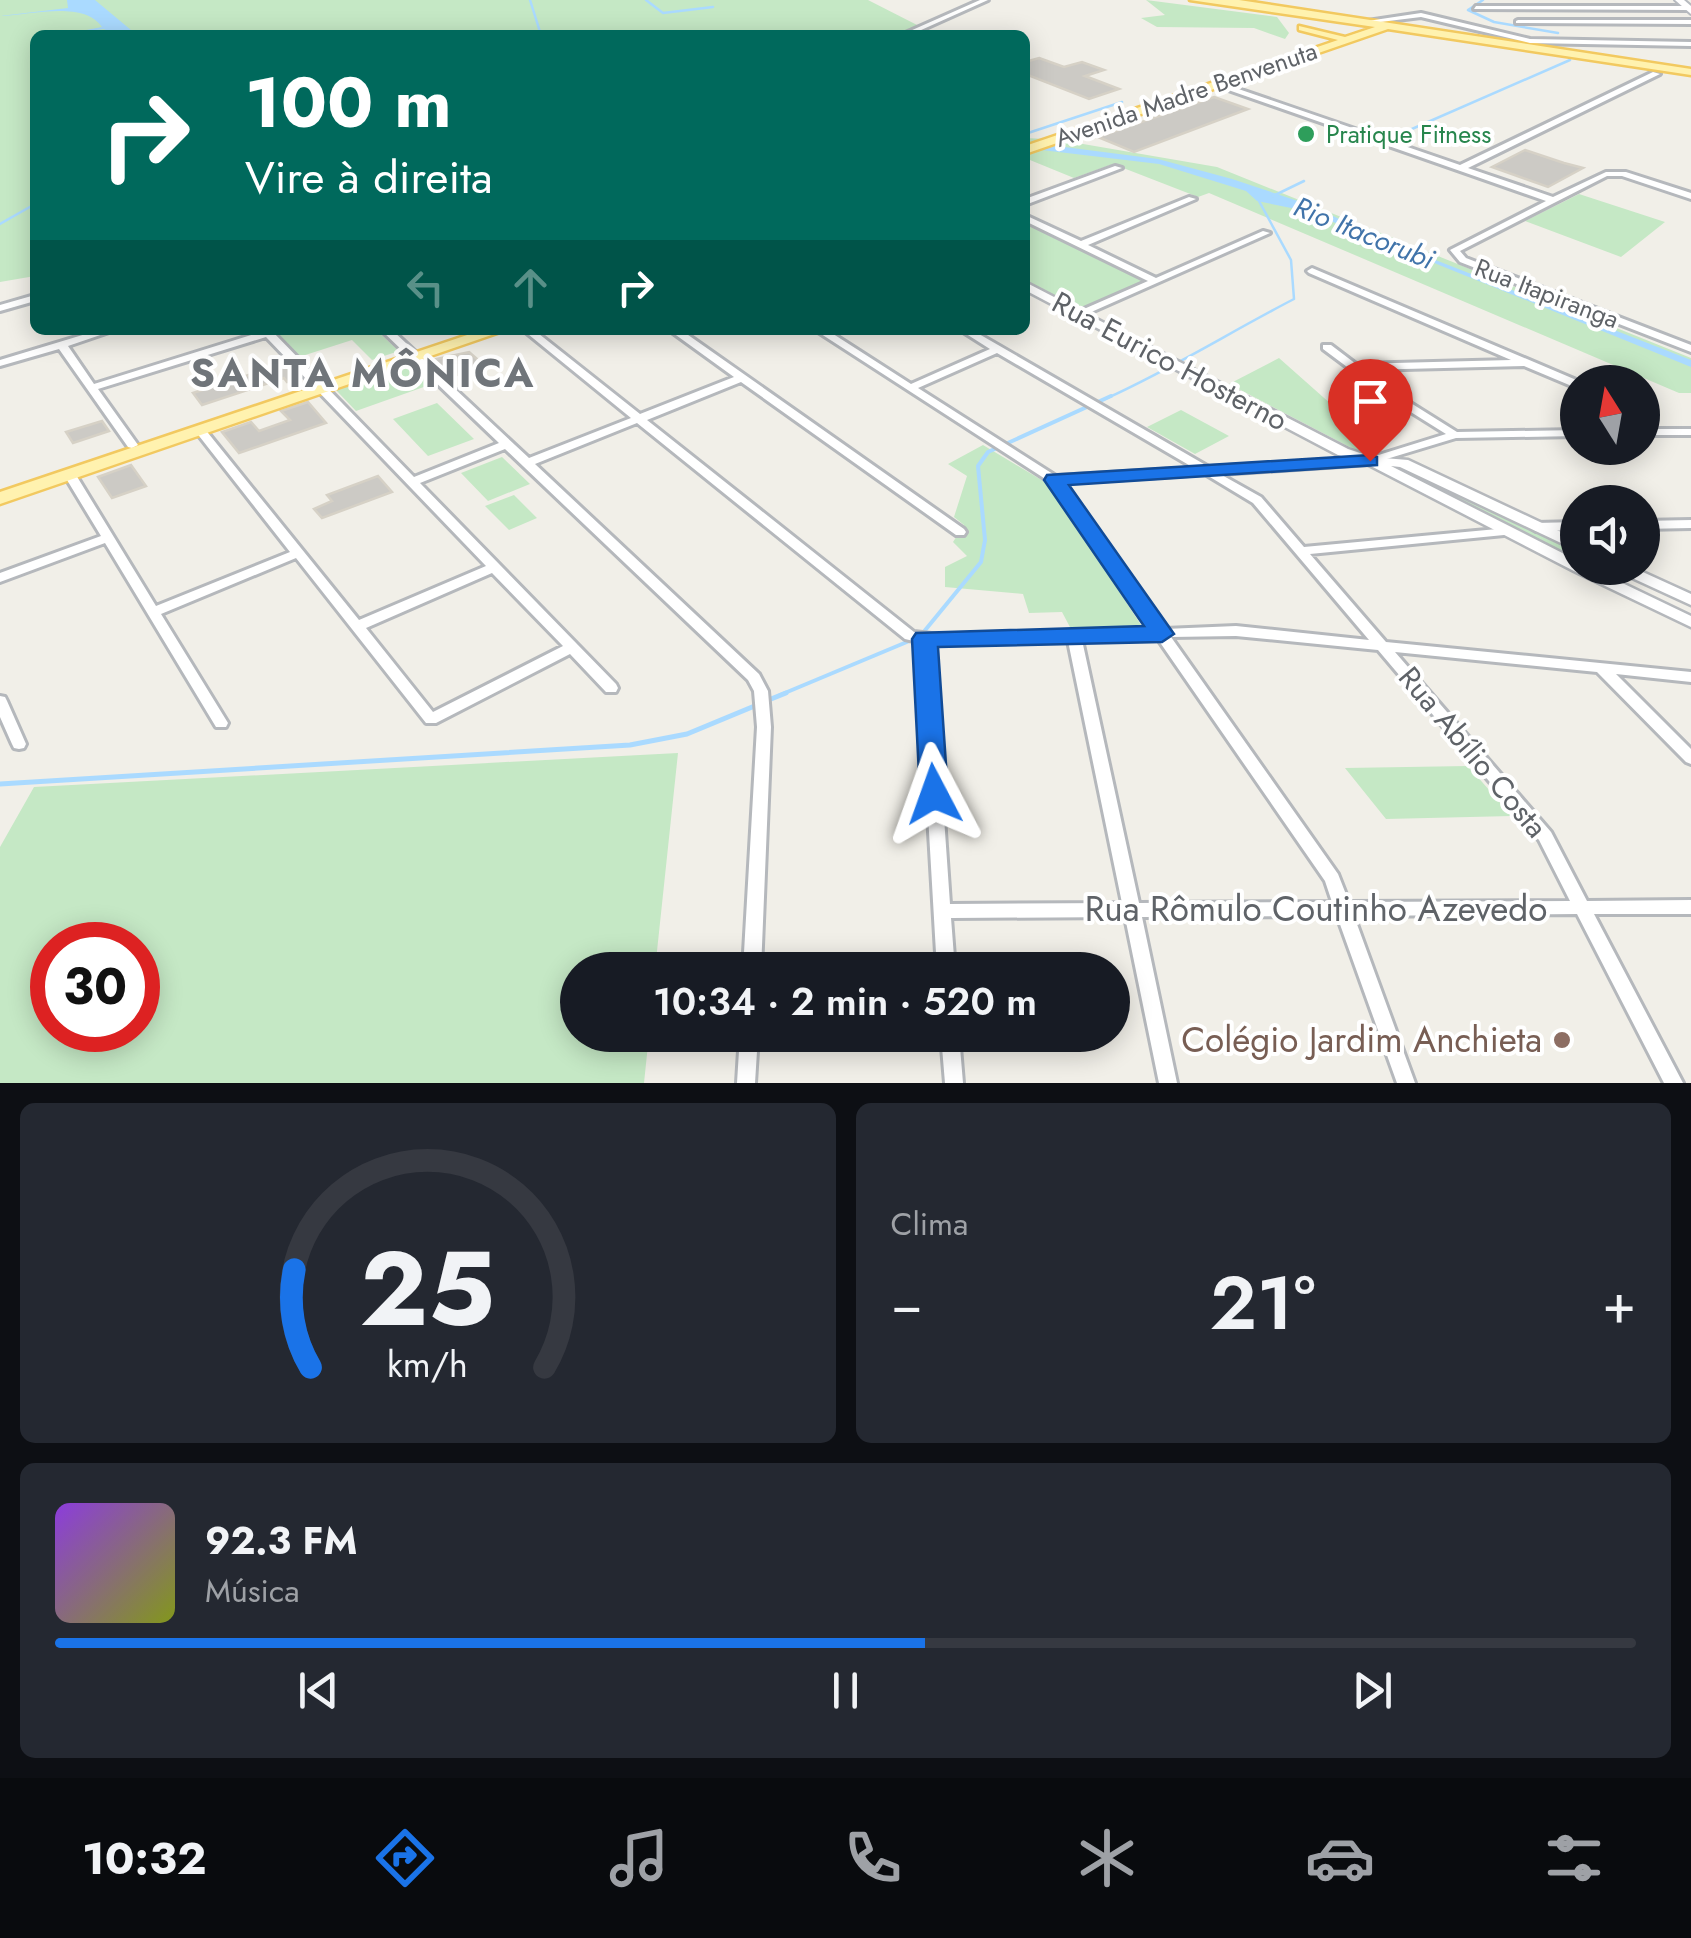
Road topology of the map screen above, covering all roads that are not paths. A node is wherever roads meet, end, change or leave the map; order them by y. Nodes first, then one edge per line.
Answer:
1 (985, 0) edge
2 (1195, 0) edge
3 (1219, 0) edge
4 (1595, 0) edge
5 (1608, 0) edge
6 (1680, 0) edge
7 (1476, 8) dead end
8 (1690, 10) edge
9 (1299, 14) junction
10 (1342, 18) junction
11 (1518, 22) dead end
12 (1691, 22) edge
13 (1361, 23) junction
14 (1387, 24) junction
15 (916, 30) edge
16 (1304, 33) junction
17 (1347, 37) junction
18 (1329, 44) junction
19 (1691, 44) edge
20 (1691, 72) edge
21 (1656, 74) dead end
22 (1218, 81) junction
23 (1033, 144) edge
24 (1118, 168) dead end
25 (1461, 168) junction
26 (1691, 196) edge
27 (1192, 198) dead end
28 (1030, 200) edge
29 (1553, 200) junction
30 (1030, 220) edge
31 (1266, 232) dead end
32 (1080, 245) junction
33 (1312, 271) dead end
34 (1155, 281) junction
35 (1030, 287) edge
36 (30, 299) edge
37 (0, 308) edge
38 (1080, 314) junction
39 (92, 335) edge
40 (254, 335) edge
41 (270, 335) edge
42 (391, 335) edge
43 (458, 335) edge
44 (480, 335) edge
45 (534, 335) edge
46 (682, 335) edge
47 (828, 335) edge
48 (974, 335) edge
49 (61, 344) junction
50 (1327, 347) dead end
51 (998, 349) junction
52 (1691, 349) edge
53 (412, 354) junction
54 (0, 362) edge
55 (1526, 363) junction
56 (1354, 367) junction
57 (1560, 377) edge
58 (741, 378) junction
59 (318, 386) junction
60 (92, 388) junction
61 (910, 388) junction
62 (639, 418) junction
63 (200, 430) junction
64 (1660, 432) edge
65 (1691, 432) edge
66 (1560, 434) edge
67 (1456, 435) junction
68 (508, 444) junction
69 (132, 445) junction
70 (1370, 461) junction
71 (528, 462) junction
72 (1208, 470) junction
73 (70, 474) junction
74 (1054, 480) junction
75 (410, 482) junction
76 (0, 490) edge
77 (0, 498) edge
78 (1691, 524) edge
79 (1660, 525) edge
80 (1560, 526) edge
81 (1536, 527) junction
82 (1504, 531) junction
83 (960, 532) dead end
84 (108, 538) junction
85 (1560, 538) edge
86 (1301, 551) junction
87 (298, 553) junction
88 (1560, 558) edge
89 (493, 568) junction
90 (0, 578) edge
91 (1615, 585) edge
92 (1659, 585) edge
93 (1691, 600) edge
94 (153, 612) junction
95 (1691, 622) edge
96 (356, 627) junction
97 (1162, 634) junction
98 (1074, 636) junction
99 (918, 638) junction
100 (1383, 646) junction
101 (571, 648) junction
102 (1601, 668) junction
103 (1691, 677) edge
104 (611, 688) dead end
105 (0, 701) edge
106 (222, 723) dead end
107 (20, 744) dead end
108 (1691, 758) edge
109 (1691, 907) edge
110 (1584, 908) junction
111 (1343, 909) junction
112 (1132, 910) junction
113 (941, 911) junction
114 (753, 952) edge
115 (944, 952) edge
116 (748, 1052) edge
117 (951, 1052) edge
118 (746, 1083) edge
119 (954, 1083) edge
120 (1168, 1083) edge
121 (1406, 1083) edge
122 (1674, 1083) edge

1 - 15 street
2 - 9 main road
3 - 9 main road
4 - 5 street
6 - 8 main road
7 - 8 street
9 - 10 main road
9 - 13 main road
9 - 16 main road, Avenida Madre Benvenuta
10 - 13 main road
10 - 14 street
11 - 12 street
13 - 14 main road
13 - 17 main road, Avenida Madre Benvenuta
14 - 17 main road, Avenida Madre Benvenuta
14 - 19 street
14 - 20 main road
16 - 17 main road
16 - 18 main road
16 - 22 main road, Avenida Madre Benvenuta
17 - 18 main road, Avenida Madre Benvenuta
18 - 22 main road, Avenida Madre Benvenuta
21 - 25 street
22 - 23 main road, Avenida Madre Benvenuta
22 - 25 street
24 - 28 street
25 - 29 street
26 - 29 street
27 - 32 street
29 - 52 street, Rua Itapiranga
30 - 32 street
31 - 34 street
32 - 34 street
33 - 55 street
34 - 38 street
35 - 38 street, Rua Eurico Hosterno
36 - 37 street
38 - 70 street, Rua Eurico Hosterno
39 - 49 street
40 - 60 street
41 - 59 street
42 - 53 street
43 - 53 main road
44 - 53 main road
45 - 62 street
46 - 58 street
47 - 61 street
48 - 51 street, Rua Abílio Costa
49 - 54 street
49 - 60 street
50 - 56 street
51 - 61 street
51 - 72 street, Rua Abílio Costa
53 - 59 main road
53 - 68 street
55 - 56 street
55 - 57 street
56 - 67 street
58 - 62 street
58 - 83 street
59 - 63 main road
59 - 69 main road
59 - 75 street
60 - 69 street
61 - 74 street
62 - 71 street
62 - 99 street
63 - 73 main road
63 - 87 street
64 - 65 street
66 - 67 street
67 - 70 street
68 - 71 street
68 - 75 street
69 - 76 main road
70 - 72 street
70 - 81 street
70 - 82 street
71 - 114 street
72 - 74 street
72 - 86 street, Rua Abílio Costa
73 - 77 main road
73 - 84 street
74 - 97 street
75 - 89 street
78 - 79 street
80 - 81 street
81 - 85 street
82 - 86 street
82 - 88 street
84 - 90 street
84 - 94 street
86 - 100 street, Rua Abílio Costa
87 - 94 street
87 - 96 street
89 - 96 street
89 - 101 street
91 - 95 street
92 - 93 street
94 - 106 street
96 - 101 street
97 - 98 street
97 - 100 street
97 - 111 street
98 - 99 street
98 - 112 street
99 - 113 street
100 - 102 street
100 - 110 street, Rua Abílio Costa
101 - 104 street
102 - 103 street
102 - 108 street
105 - 107 street
109 - 110 street, Rua Rômulo Coutinho Azevedo
110 - 111 street, Rua Rômulo Coutinho Azevedo
110 - 122 street, Rua Abílio Costa
111 - 112 street, Rua Rômulo Coutinho Azevedo
111 - 121 street
112 - 113 street, Rua Rômulo Coutinho Azevedo
112 - 120 street
113 - 115 street
116 - 118 street
117 - 119 street

